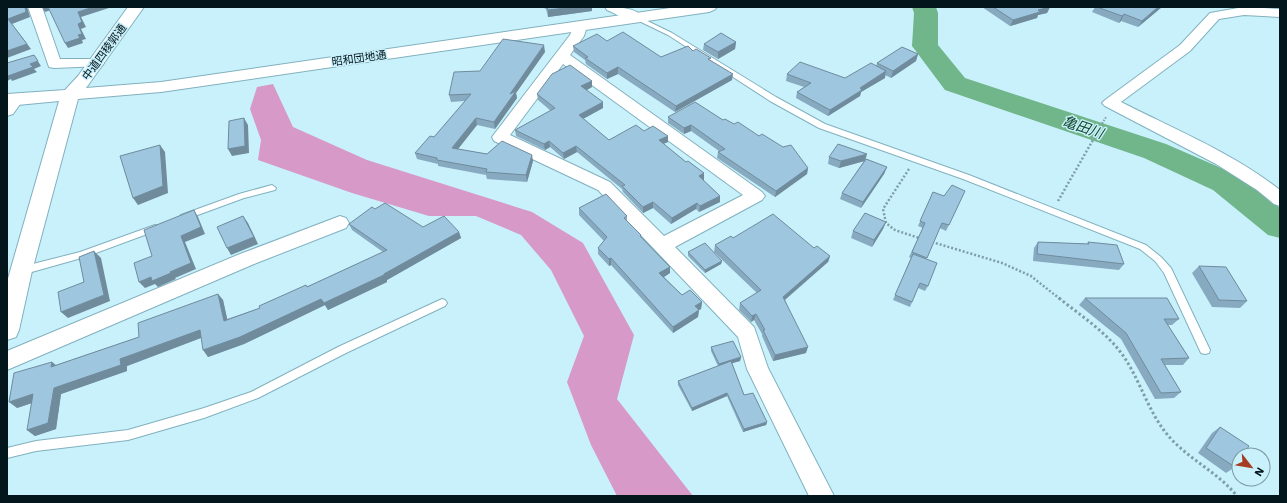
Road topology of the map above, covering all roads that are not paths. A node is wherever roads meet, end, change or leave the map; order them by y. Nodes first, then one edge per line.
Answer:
1 (35, 7) edge
2 (136, 7) edge
3 (612, 7) edge
4 (709, 7) edge
5 (1280, 13) edge
6 (637, 18) junction
7 (580, 26) junction
8 (48, 50) junction
9 (35, 54) edge
10 (561, 56) junction
11 (97, 63) junction
12 (70, 95) junction
13 (10, 104) edge
14 (272, 188) dead end
15 (1280, 200) edge
16 (340, 223) dead end
17 (662, 246) junction
18 (21, 270) junction
19 (442, 303) dead end
20 (7, 330) edge
21 (1205, 350) dead end
22 (7, 361) edge
23 (7, 453) edge
24 (822, 496) edge

1 - 8 street
2 - 11 street, 中道四稜郭通
3 - 6 street
4 - 6 street, 昭和団地通
5 - 15 street
6 - 7 street, 昭和団地通
6 - 21 lane
7 - 10 street
7 - 12 street, 昭和団地通
8 - 9 street
8 - 11 street
10 - 17 street
10 - 17 street
11 - 12 street, 中道四稜郭通
12 - 13 street, 昭和団地通
12 - 18 street
14 - 18 lane
16 - 22 street
17 - 24 street
18 - 20 street
19 - 23 lane

